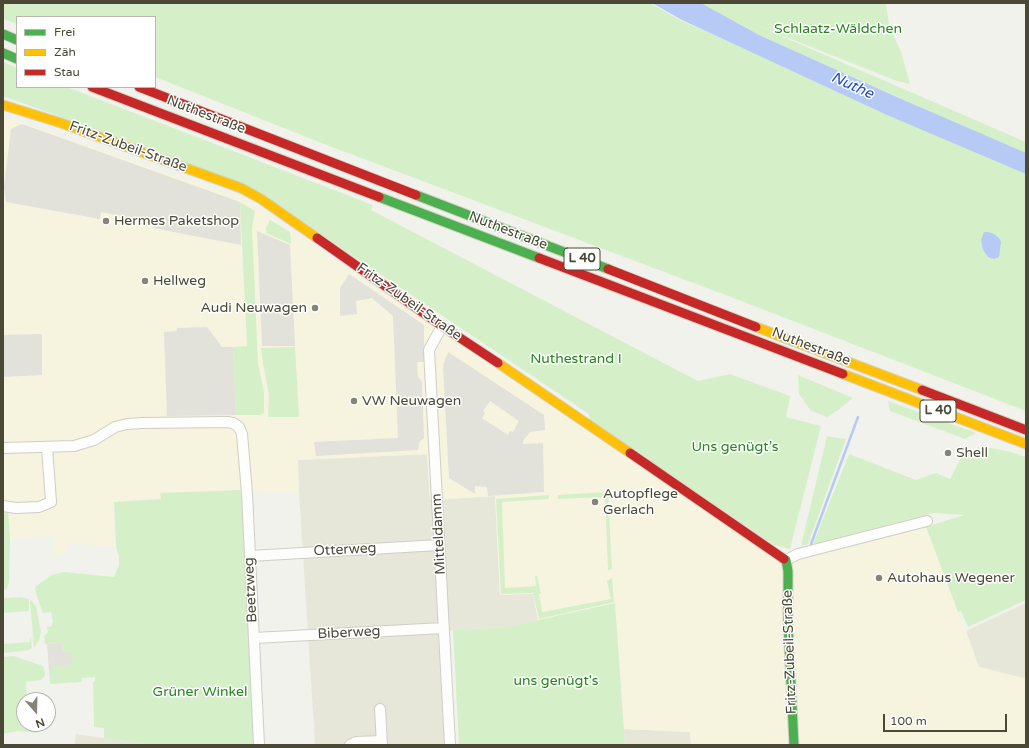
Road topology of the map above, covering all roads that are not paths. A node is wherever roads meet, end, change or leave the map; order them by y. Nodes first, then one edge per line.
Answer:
1 (3, 34) edge
2 (16, 40) edge
3 (3, 53) edge
4 (16, 59) edge
5 (95, 88) edge
6 (142, 88) edge
7 (3, 105) edge
8 (442, 326) junction
9 (1026, 430) edge
10 (1026, 444) edge
11 (47, 447) junction
12 (3, 448) edge
13 (3, 506) edge
14 (927, 521) dead end
15 (439, 545) junction
16 (250, 556) junction
17 (786, 560) junction
18 (444, 628) junction
19 (254, 638) junction
20 (380, 710) dead end
21 (382, 743) edge
22 (259, 745) edge
23 (350, 745) edge
24 (450, 745) edge
25 (794, 745) edge

1 - 2 main road
3 - 4 main road
5 - 10 main road, Nuthestraße / L 40
6 - 9 main road, Nuthestraße / L 40
7 - 8 main road, Fritz-Zubeil-Straße
8 - 15 street, Mitteldamm
8 - 17 main road, Fritz-Zubeil-Straße
11 - 12 street
11 - 13 street
11 - 16 street, Beetzweg
14 - 17 street
15 - 16 street, Otterweg
15 - 18 street, Mitteldamm
16 - 19 street, Beetzweg
17 - 25 main road, Fritz-Zubeil-Straße
18 - 19 street, Biberweg
18 - 24 street, Mitteldamm
19 - 22 street, Beetzweg
20 - 21 street
21 - 23 street

